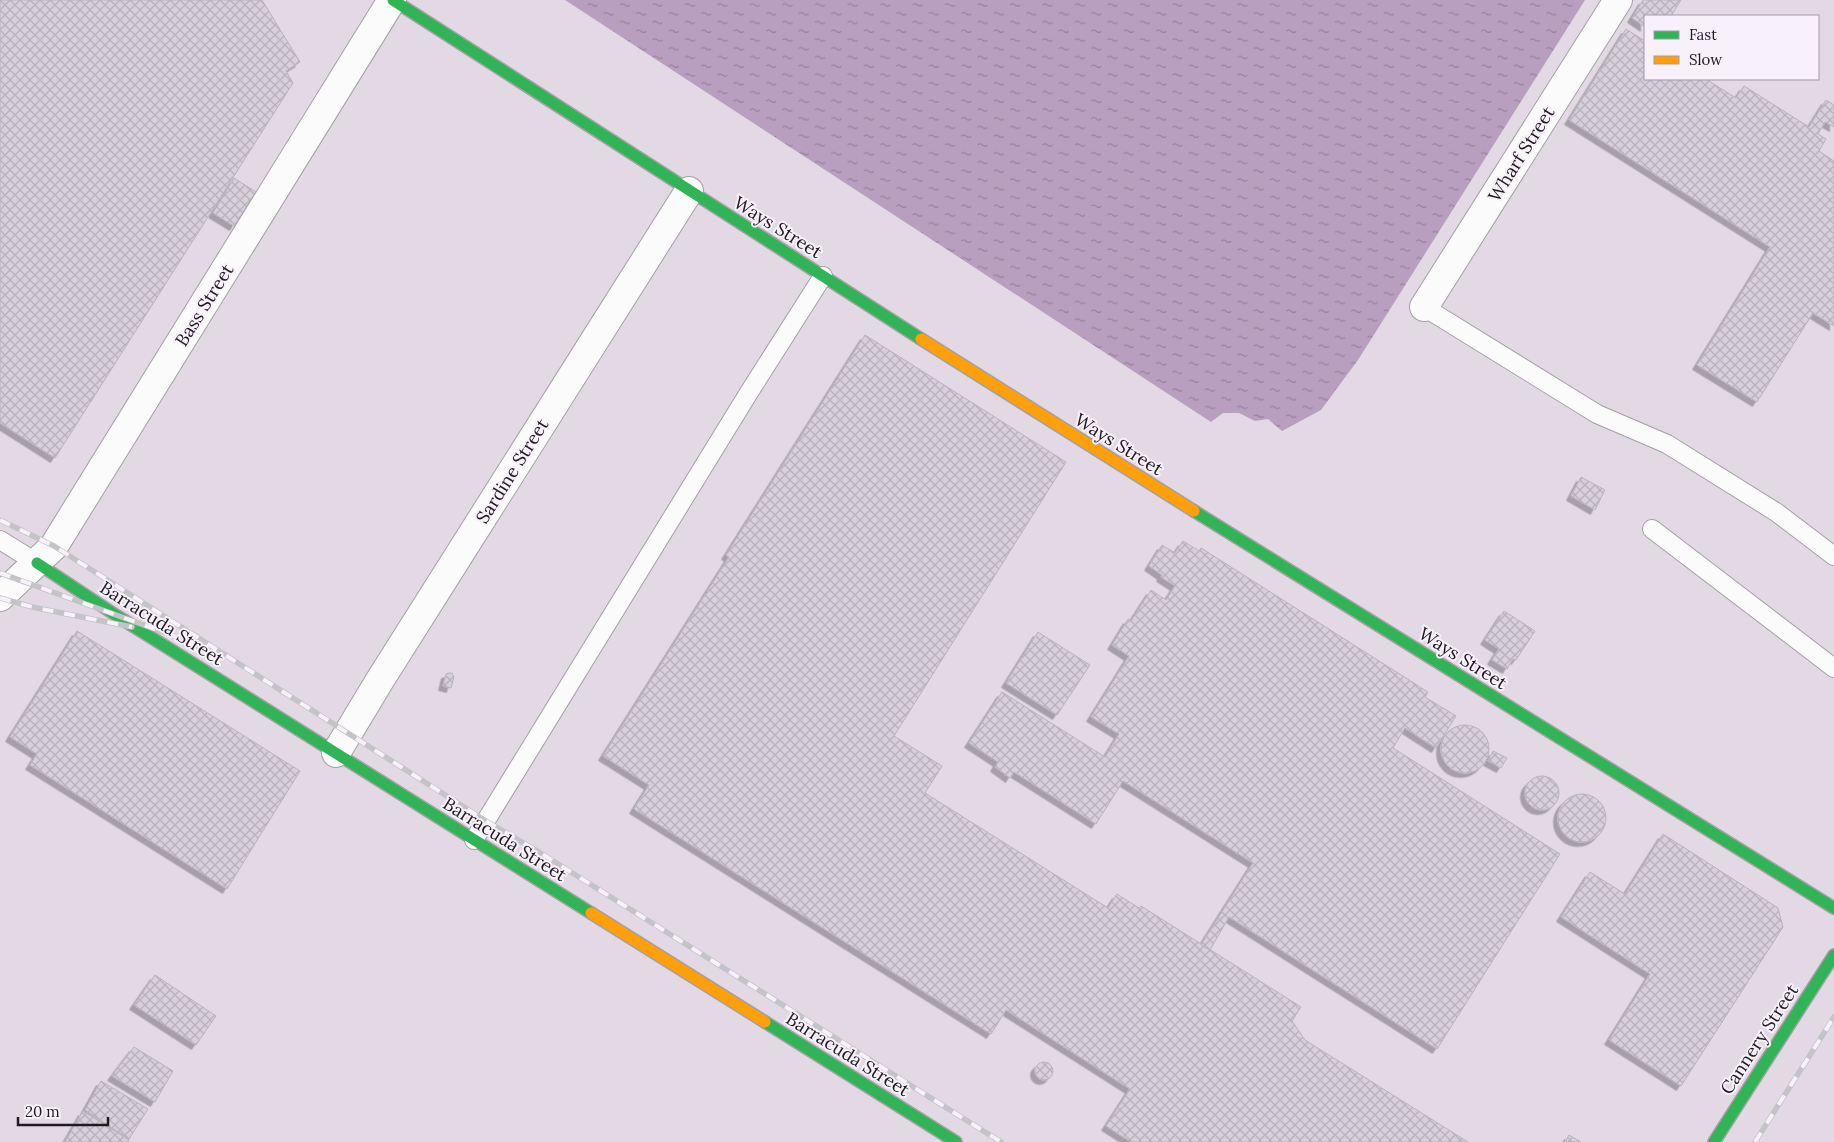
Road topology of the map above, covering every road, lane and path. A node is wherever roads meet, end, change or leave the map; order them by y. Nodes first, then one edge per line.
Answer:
1 (392, 0) edge
2 (1618, 0) edge
3 (689, 190) junction
4 (823, 276) junction
5 (1424, 307) joint
6 (1652, 529) dead end
7 (0, 540) edge
8 (1834, 556) edge
9 (37, 563) junction
10 (0, 597) edge
11 (1834, 668) edge
12 (336, 753) junction
13 (474, 840) junction
14 (1834, 908) edge
15 (1834, 955) edge
16 (956, 1142) edge
17 (1714, 1142) edge

1 - 3 street, Ways Street
1 - 9 street, Bass Street
2 - 5 street, Wharf Street
3 - 4 street, Ways Street
3 - 12 street, Sardine Street
4 - 13 lane
4 - 14 street, Ways Street
5 - 8 lane
6 - 11 lane
7 - 9 lane
9 - 10 street, Bass Street
9 - 12 street, Barracuda Street
12 - 13 street, Barracuda Street
13 - 16 street, Barracuda Street
15 - 17 street, Cannery Street

